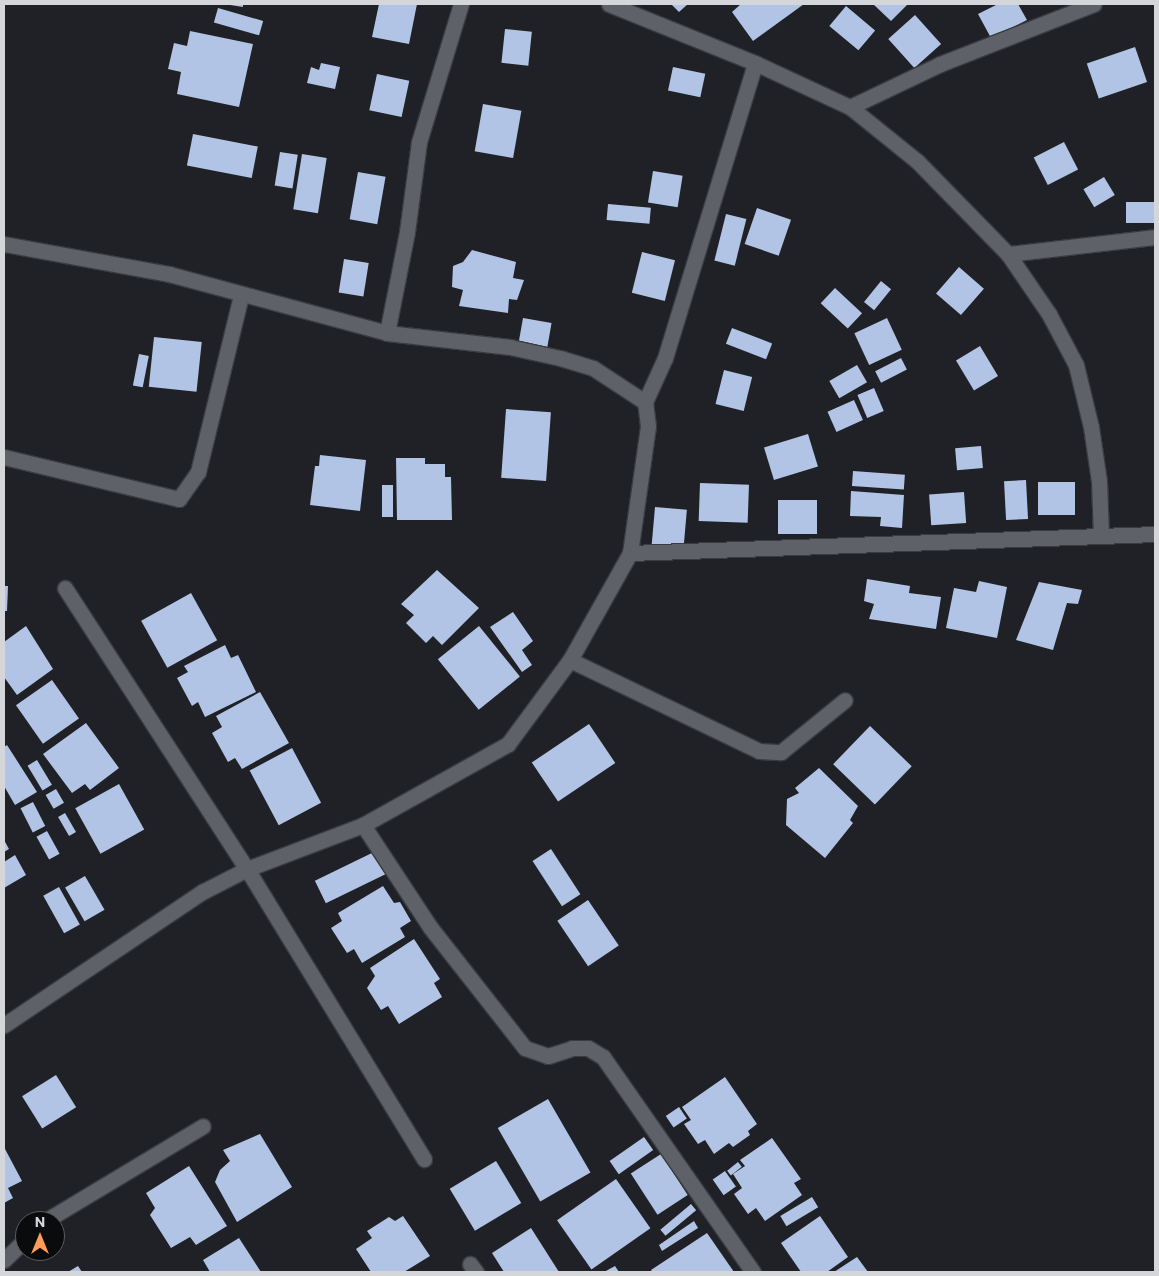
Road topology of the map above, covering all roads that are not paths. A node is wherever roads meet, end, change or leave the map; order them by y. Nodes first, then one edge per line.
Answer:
1 (462, 4) edge
2 (609, 4) edge
3 (1094, 4) edge
4 (755, 63) junction
5 (850, 107) junction
6 (1155, 237) edge
7 (4, 244) edge
8 (1008, 254) junction
9 (241, 295) junction
10 (387, 333) junction
11 (645, 402) junction
12 (4, 457) edge
13 (1155, 534) edge
14 (1101, 535) junction
15 (630, 553) junction
16 (65, 588) dead end
17 (570, 660) junction
18 (844, 700) dead end
19 (363, 825) junction
20 (247, 869) junction
21 (4, 1025) edge
22 (203, 1126) dead end
23 (424, 1159) dead end
24 (62, 1211) edge
25 (15, 1250) edge
26 (4, 1260) edge
27 (753, 1272) edge

1 - 10 street
2 - 4 street
3 - 5 street
4 - 5 street
4 - 11 street
5 - 8 street
6 - 8 street
7 - 9 street
8 - 14 street
9 - 10 street
9 - 12 street
10 - 11 street
11 - 15 street
13 - 14 street
14 - 15 street
15 - 17 street
16 - 20 street
17 - 18 street
17 - 19 street
19 - 20 street
19 - 27 street
20 - 21 street
20 - 23 street
22 - 24 street
25 - 26 street

